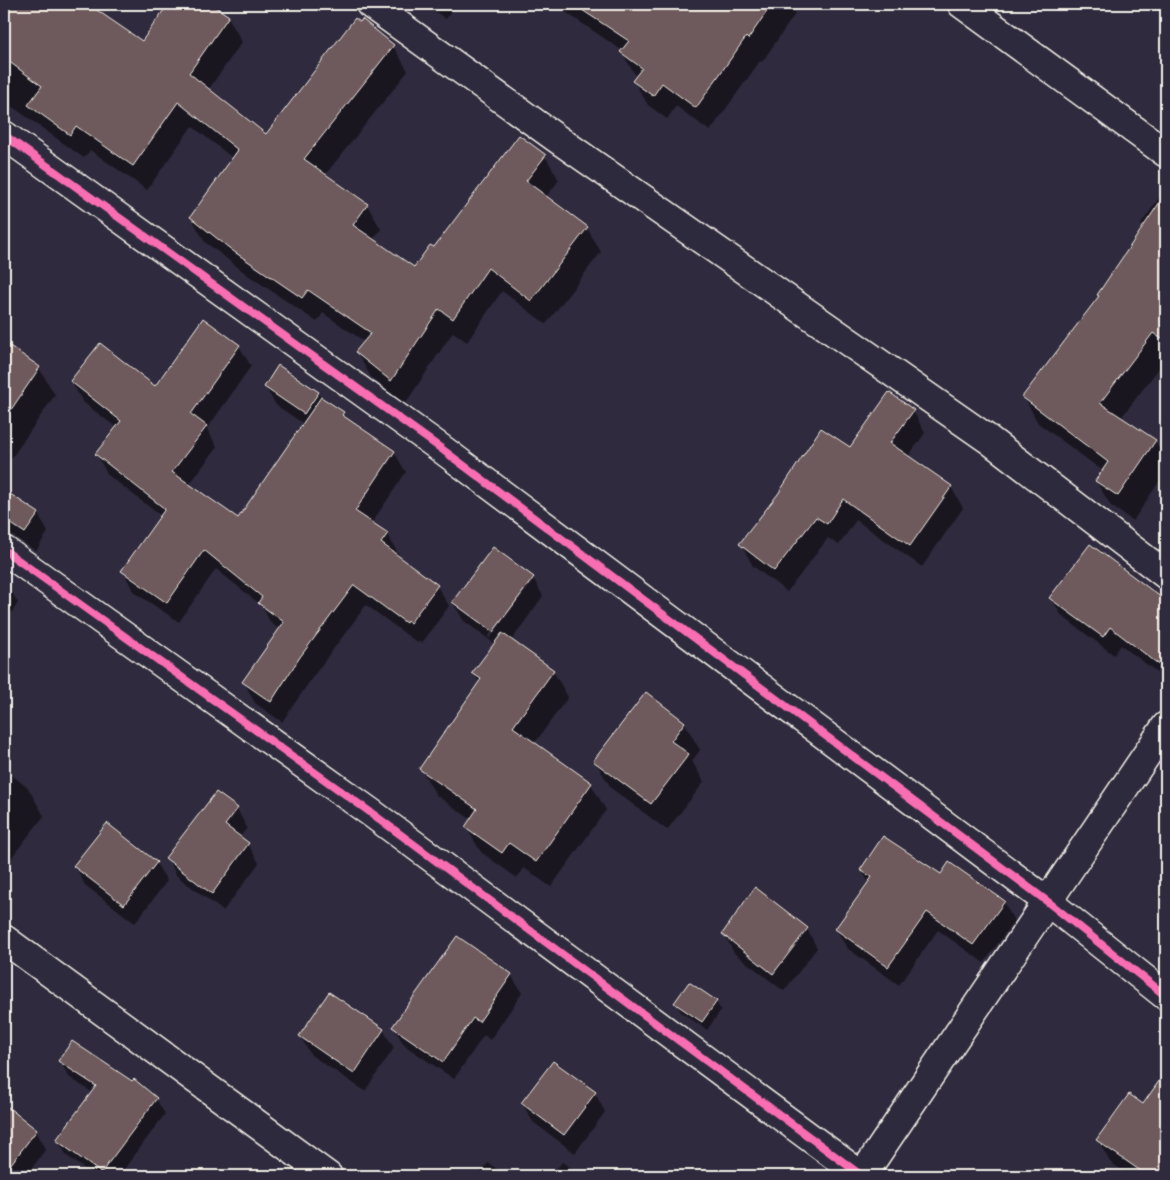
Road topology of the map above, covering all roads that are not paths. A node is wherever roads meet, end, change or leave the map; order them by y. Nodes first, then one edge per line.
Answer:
1 (370, 4) edge
2 (962, 4) edge
3 (4, 135) edge
4 (1166, 153) edge
5 (4, 550) edge
6 (1166, 575) edge
7 (1166, 726) edge
8 (1048, 902) junction
9 (4, 939) edge
10 (1166, 996) edge
11 (328, 1176) edge
12 (862, 1176) edge

1 - 6 street
2 - 4 street
3 - 8 street
5 - 12 street
7 - 8 street
8 - 10 street
8 - 12 street
9 - 11 street

